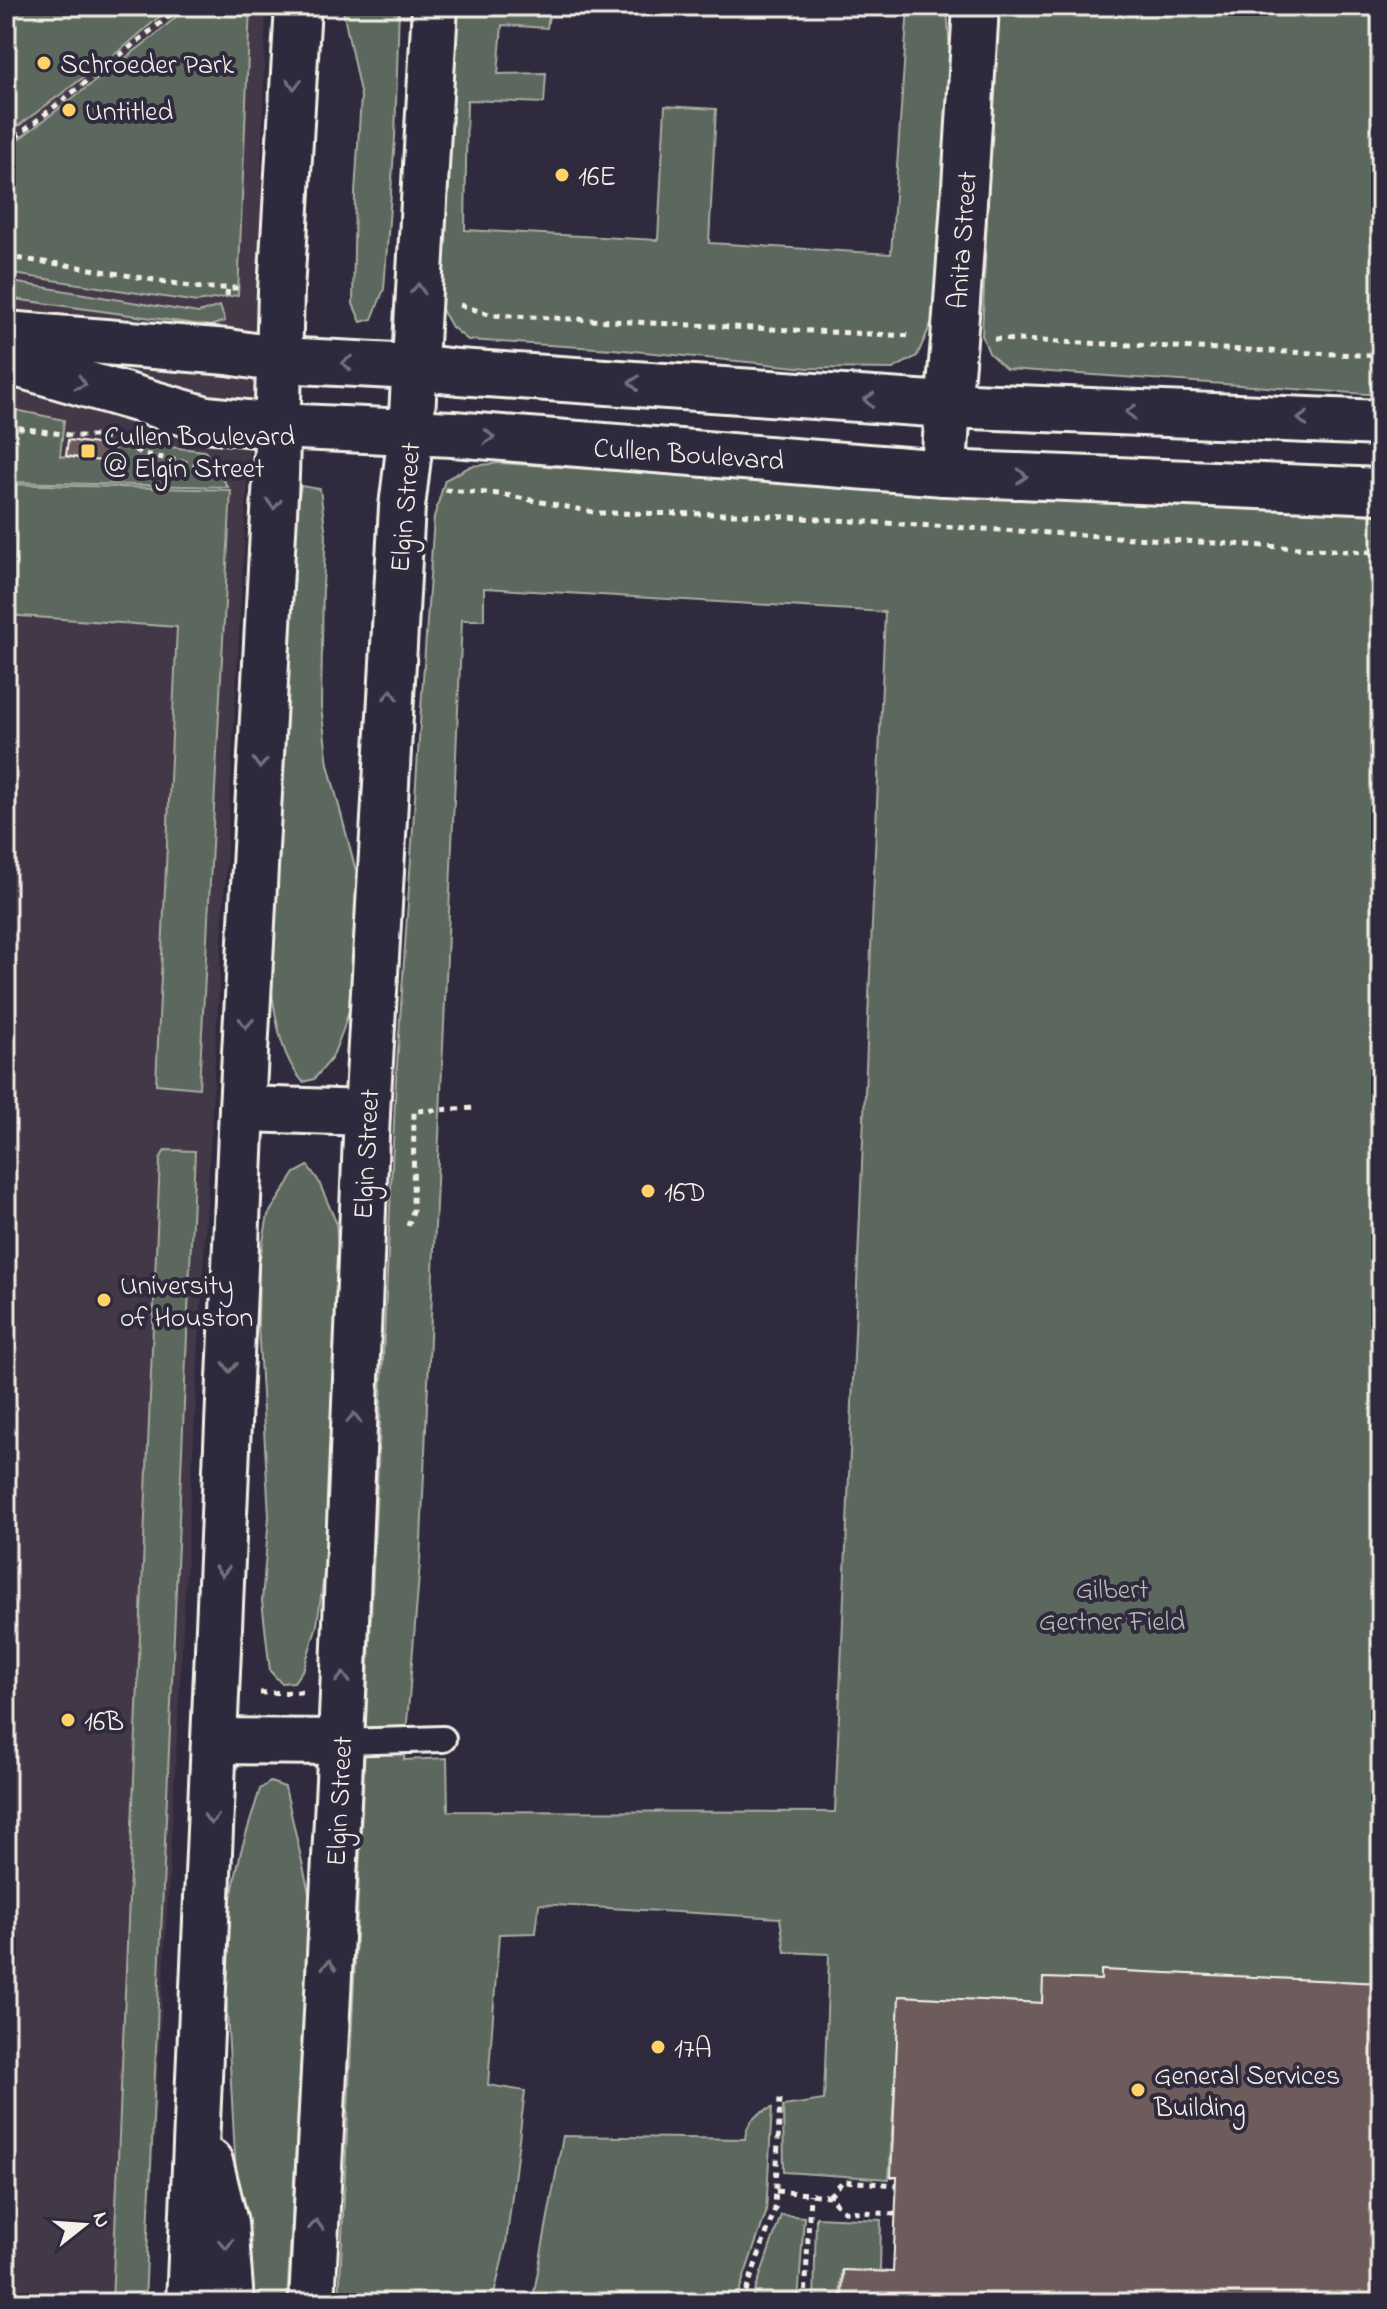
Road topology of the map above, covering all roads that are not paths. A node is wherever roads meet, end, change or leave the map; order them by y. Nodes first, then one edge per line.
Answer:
1 (298, 6) edge
2 (435, 6) edge
3 (976, 6) edge
4 (6, 334) edge
5 (280, 360) junction
6 (6, 361) edge
7 (414, 367) junction
8 (947, 405) junction
9 (1381, 423) edge
10 (277, 426) junction
11 (411, 433) junction
12 (944, 473) junction
13 (1381, 491) edge
14 (242, 1109) junction
15 (367, 1113) junction
16 (443, 1739) dead end
17 (214, 1741) junction
18 (341, 1742) junction
19 (199, 2113) junction
20 (189, 2303) edge
21 (231, 2303) edge
22 (312, 2303) edge

1 -> 5 main road
7 -> 2 main road, Elgin Street
3 - 8 main road, Anita Street
4 - 5 main road
7 -> 5 main road
5 - 10 main road
6 -> 10 main road, Cullen Boulevard
8 -> 7 main road
7 - 11 main road, Elgin Street
9 -> 8 main road
8 - 12 main road, Anita Street
10 - 11 main road, Cullen Boulevard
10 -> 14 main road
11 -> 12 main road, Cullen Boulevard
15 -> 11 main road, Elgin Street
12 -> 13 main road, Cullen Boulevard
14 - 15 main road
14 -> 17 main road
18 -> 15 main road, Elgin Street
16 - 18 lane
17 - 18 main road
17 -> 19 main road
22 -> 18 main road, Elgin Street
19 - 20 main road
19 -> 21 main road

